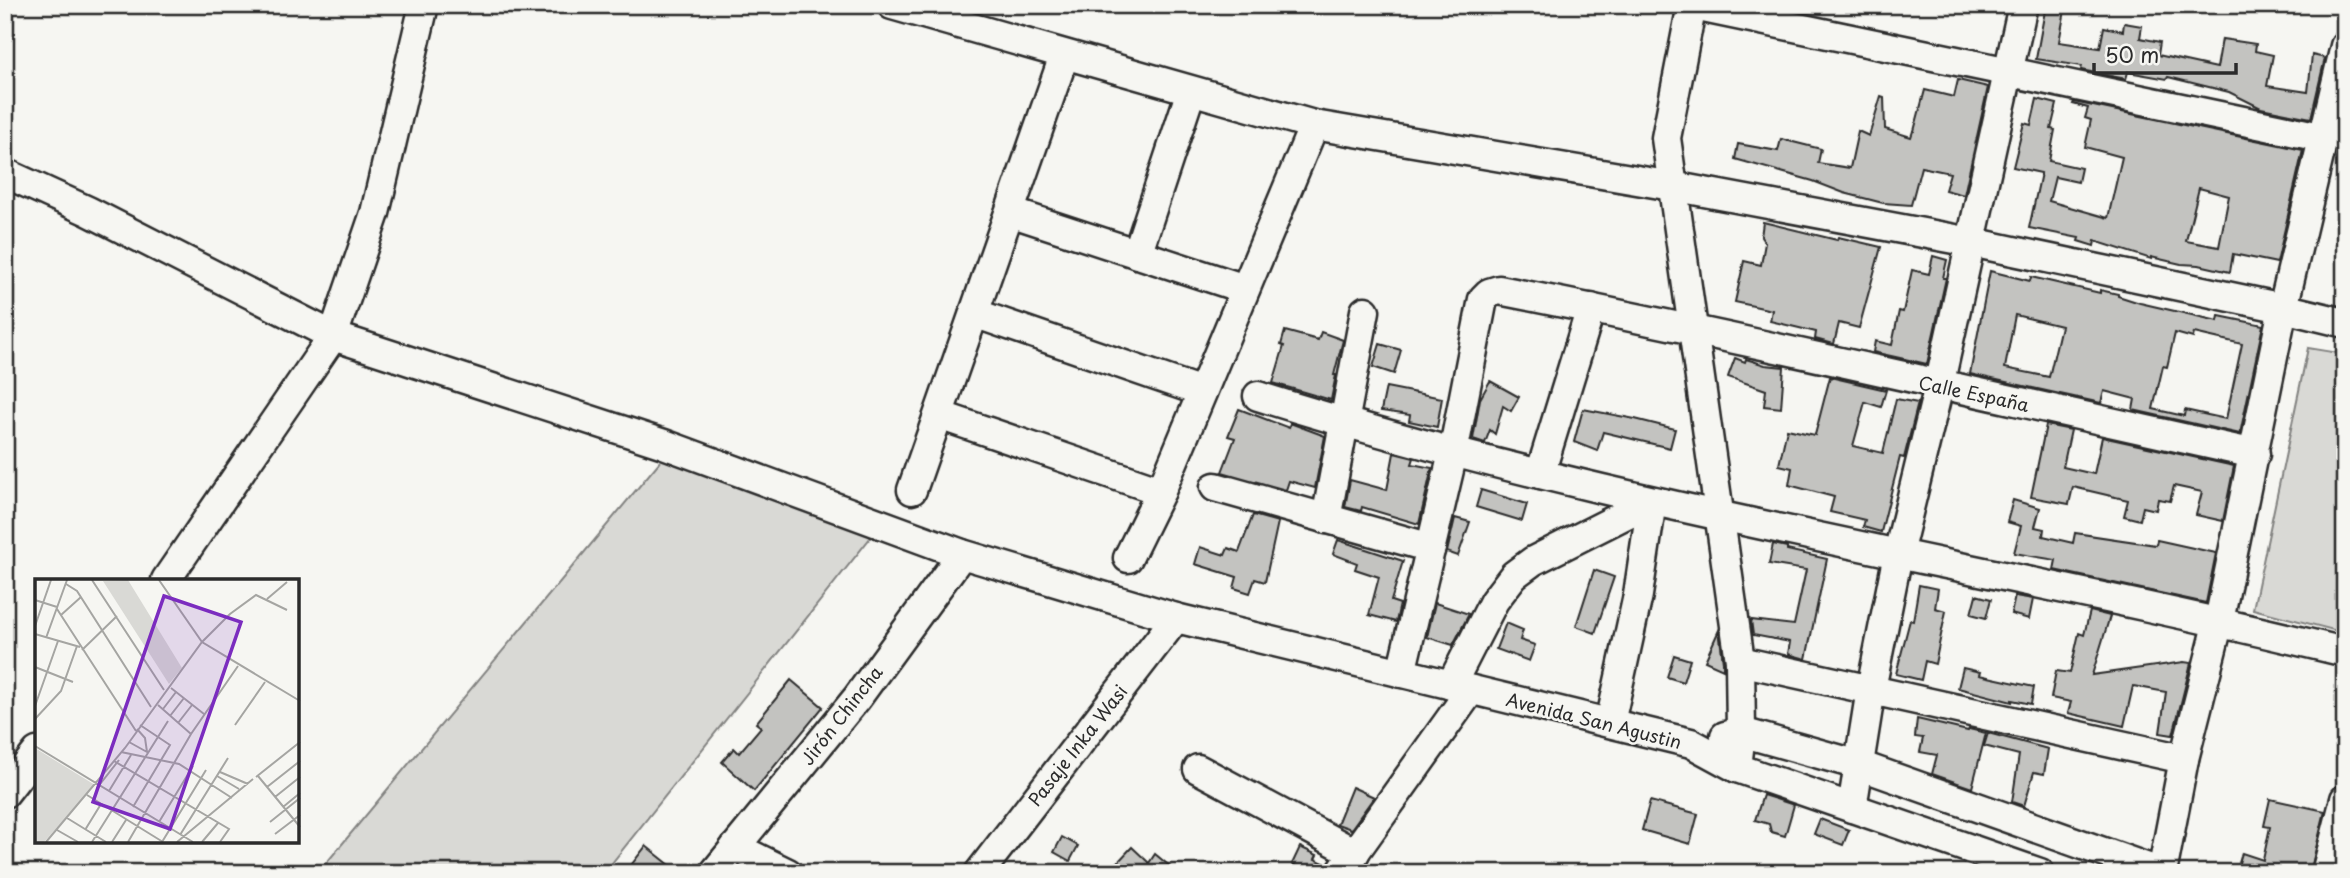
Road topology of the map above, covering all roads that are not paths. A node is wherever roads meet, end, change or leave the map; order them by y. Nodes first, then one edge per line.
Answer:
1 (424, 5) edge
2 (892, 5) edge
3 (2023, 5) edge
4 (1691, 6) edge
5 (2345, 46) edge
6 (1064, 56) junction
7 (2008, 71) junction
8 (1191, 90) junction
9 (1314, 125) junction
10 (2325, 138) junction
11 (5, 173) edge
12 (1672, 186) junction
13 (1010, 212) junction
14 (1971, 242) junction
15 (1137, 254) junction
16 (1245, 289) junction
17 (1591, 308) junction
18 (2283, 308) junction
19 (1365, 311) dead end
20 (974, 313) junction
21 (2345, 323) edge
22 (1693, 329) junction
23 (333, 336) junction
24 (1940, 386) junction
25 (1202, 392) junction
26 (1258, 396) dead end
27 (939, 415) junction
28 (1344, 423) junction
29 (1453, 453) junction
30 (2255, 454) junction
31 (1539, 474) junction
32 (1215, 487) dead end
33 (912, 490) dead end
34 (1161, 491) junction
35 (1651, 502) junction
36 (1718, 517) junction
37 (1326, 519) junction
38 (1431, 548) junction
39 (962, 554) junction
40 (1898, 554) junction
41 (1128, 558) dead end
42 (167, 579) edge
43 (1176, 618) junction
44 (2219, 621) junction
45 (2345, 652) edge
46 (1740, 662) junction
47 (1401, 673) junction
48 (1461, 687) junction
49 (1871, 689) junction
50 (1610, 723) junction
51 (1741, 732) junction
52 (1691, 743) junction
53 (35, 755) edge
54 (2184, 759) junction
55 (1859, 765) junction
56 (1737, 768) junction
57 (1198, 769) dead end
58 (5, 793) edge
59 (2345, 799) edge
60 (1852, 808) junction
61 (735, 847) junction
62 (1348, 863) edge
63 (715, 873) edge
64 (788, 873) edge
65 (979, 873) edge
66 (2040, 873) edge
67 (2162, 873) edge
68 (2326, 873) edge

1 - 23 street
2 - 6 street
3 - 7 street
4 - 7 street
4 - 12 street
5 - 10 street
6 - 8 street
6 - 13 street
7 - 10 street
7 - 14 street
8 - 9 street
8 - 15 street
9 - 12 street
9 - 16 street
10 - 18 street
11 - 23 street, Avenida San Agustin
12 - 14 street
12 - 22 street
13 - 15 street
13 - 20 street
14 - 18 street
14 - 24 street
15 - 16 street
16 - 25 street
17 - 22 street, Calle España
17 - 29 street, Calle España
17 - 31 street
18 - 21 street
18 - 30 street
19 - 28 street
20 - 25 street
20 - 27 street
22 - 24 street, Calle España
22 - 36 street
23 - 39 street, Avenida San Agustin
23 - 42 street
24 - 30 street, Calle España
24 - 40 street
25 - 34 street
26 - 28 street
27 - 33 street
27 - 34 street
28 - 29 street
28 - 37 street
29 - 31 street
29 - 38 street, Calle España
30 - 44 street
31 - 35 street
32 - 37 street
34 - 41 street
35 - 36 street
35 - 48 street
35 - 50 street
36 - 40 street
36 - 46 street
37 - 38 street
38 - 47 street, Calle España
39 - 43 street, Avenida San Agustin
39 - 61 street, Jirón Chincha
40 - 44 street
40 - 49 street
43 - 47 street, Avenida San Agustin
43 - 65 street, Pasaje Inka Wasi
44 - 45 street
44 - 54 street
46 - 49 street
46 - 51 street
47 - 48 street, Avenida San Agustin
48 - 50 street, Avenida San Agustin
48 - 62 street
49 - 54 street
49 - 55 street
50 - 52 street, Avenida San Agustin
51 - 52 street
51 - 55 street
51 - 56 street
52 - 56 street, Avenida San Agustin
53 - 58 street
54 - 67 street
55 - 60 street
55 - 67 street
56 - 60 street, Avenida San Agustin
57 - 62 street
59 - 68 street
60 - 66 street, Avenida San Agustin
61 - 63 street, Jirón Chincha
61 - 64 street

